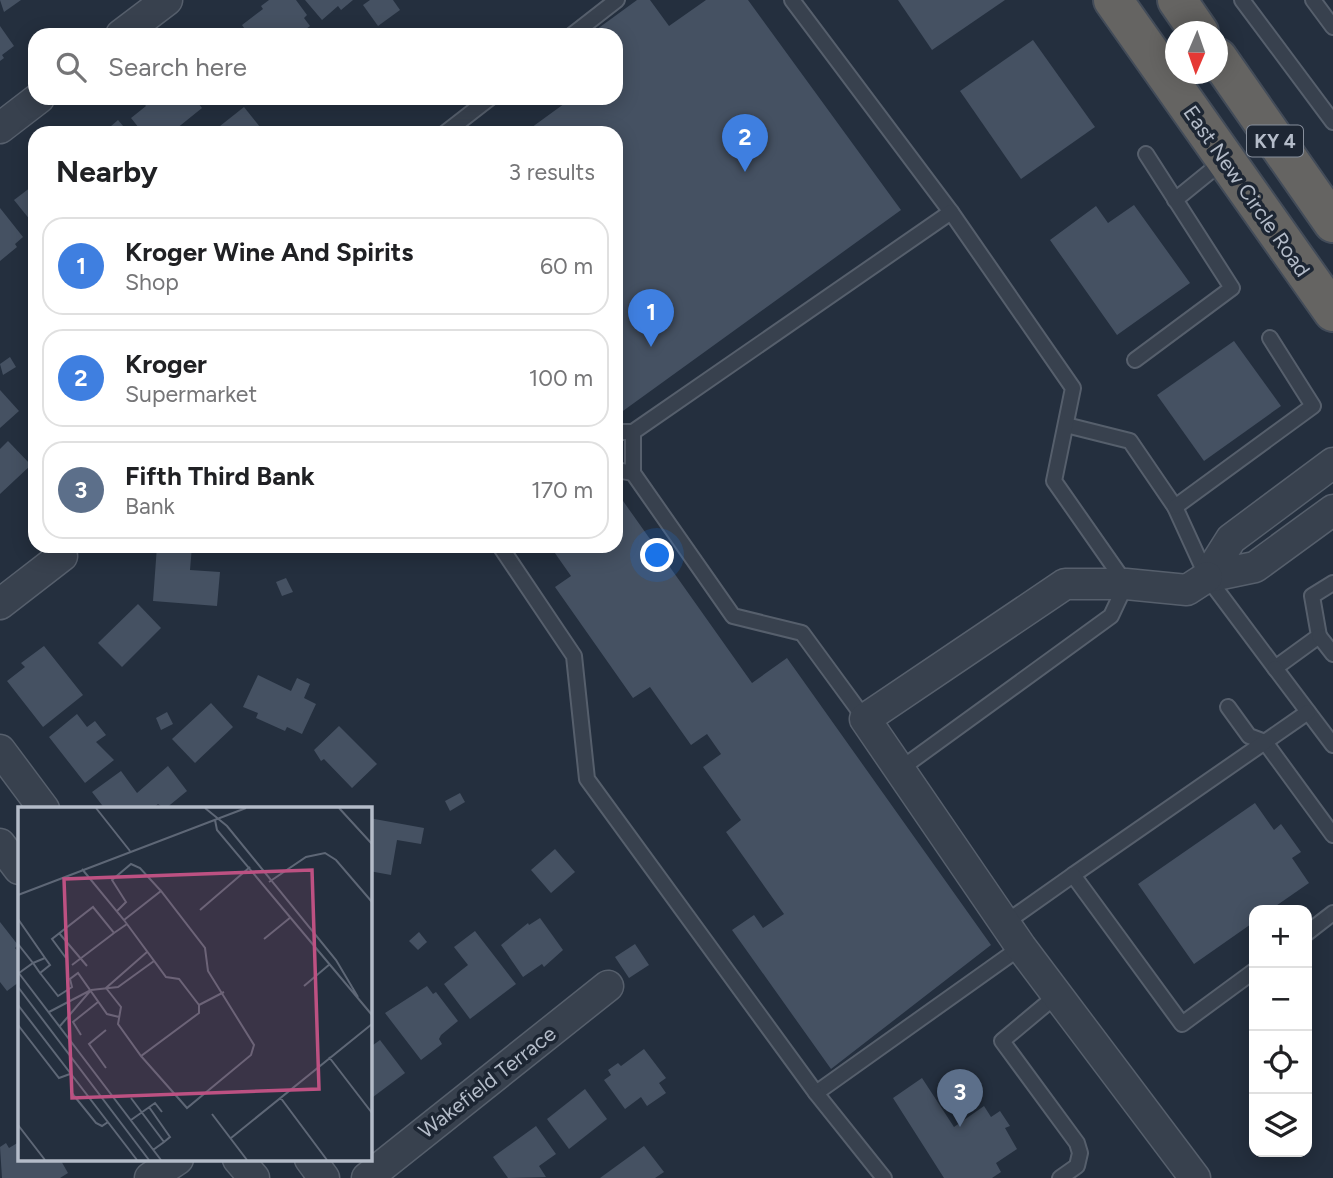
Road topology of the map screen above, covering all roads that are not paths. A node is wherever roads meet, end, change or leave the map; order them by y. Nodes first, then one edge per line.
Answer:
1 (167, 0) edge
2 (617, 0) edge
3 (792, 0) edge
4 (1113, 0) edge
5 (1177, 0) edge
6 (1242, 0) edge
7 (1313, 0) edge
8 (1191, 21) edge
9 (1333, 27) edge
10 (130, 28) edge
11 (581, 28) edge
12 (1228, 74) edge
13 (30, 105) edge
14 (482, 105) edge
15 (1333, 122) edge
16 (454, 126) edge
17 (0, 128) edge
18 (1146, 154) dead end
19 (1225, 160) junction
20 (1175, 200) junction
21 (951, 212) junction
22 (1333, 223) edge
23 (1333, 312) edge
24 (1270, 338) dead end
25 (1135, 360) dead end
26 (1066, 425) junction
27 (623, 432) edge
28 (633, 432) junction
29 (1333, 463) edge
30 (623, 471) edge
31 (633, 473) junction
32 (1175, 507) junction
33 (1333, 510) edge
34 (505, 553) edge
35 (62, 556) dead end
36 (1207, 577) junction
37 (1333, 583) edge
38 (1126, 584) junction
39 (0, 604) edge
40 (1319, 636) junction
41 (1333, 654) edge
42 (1275, 668) junction
43 (1228, 707) dead end
44 (1308, 712) junction
45 (865, 719) junction
46 (1265, 742) junction
47 (1333, 745) edge
48 (0, 750) edge
49 (899, 771) junction
50 (43, 807) edge
51 (1333, 835) edge
52 (0, 844) edge
53 (18, 868) edge
54 (1073, 876) junction
55 (1333, 913) edge
56 (1312, 929) edge
57 (1013, 935) junction
58 (1249, 975) edge
59 (608, 986) dead end
60 (1057, 995) junction
61 (816, 1093) junction
62 (177, 1160) edge
63 (240, 1160) edge
64 (311, 1160) edge
65 (150, 1178) edge
66 (254, 1178) edge
67 (324, 1178) edge
68 (366, 1178) edge
69 (884, 1178) edge
70 (1060, 1178) edge
71 (1195, 1178) edge

1 - 10 street
2 - 11 lane
3 - 21 lane
4 - 19 highway, East New Circle Road / KY 4
5 - 8 highway
6 - 15 lane
7 - 9 lane
12 - 22 highway, KY 4
13 - 17 street
14 - 16 lane
18 - 20 lane
19 - 20 lane
19 - 23 highway, East New Circle Road / KY 4
20 - 25 lane
21 - 26 lane
21 - 28 lane
24 - 32 lane
26 - 32 lane
26 - 38 lane
27 - 28 lane
28 - 31 lane
29 - 36 street
30 - 31 lane
31 - 45 lane
32 - 36 lane
33 - 36 street
34 - 61 lane
35 - 39 street
36 - 38 street
36 - 42 lane
37 - 40 lane
38 - 45 street
38 - 49 lane
40 - 41 lane
40 - 42 lane
42 - 44 lane
43 - 46 lane
44 - 46 lane
44 - 47 lane
45 - 49 street
46 - 51 lane
46 - 54 lane
48 - 50 street
49 - 57 street
52 - 53 street
54 - 57 lane
54 - 58 lane
55 - 56 lane
57 - 60 street
57 - 61 lane
59 - 68 street, Wakefield Terrace
60 - 70 lane
60 - 71 street
61 - 69 lane
62 - 65 street
63 - 66 street
64 - 67 street

